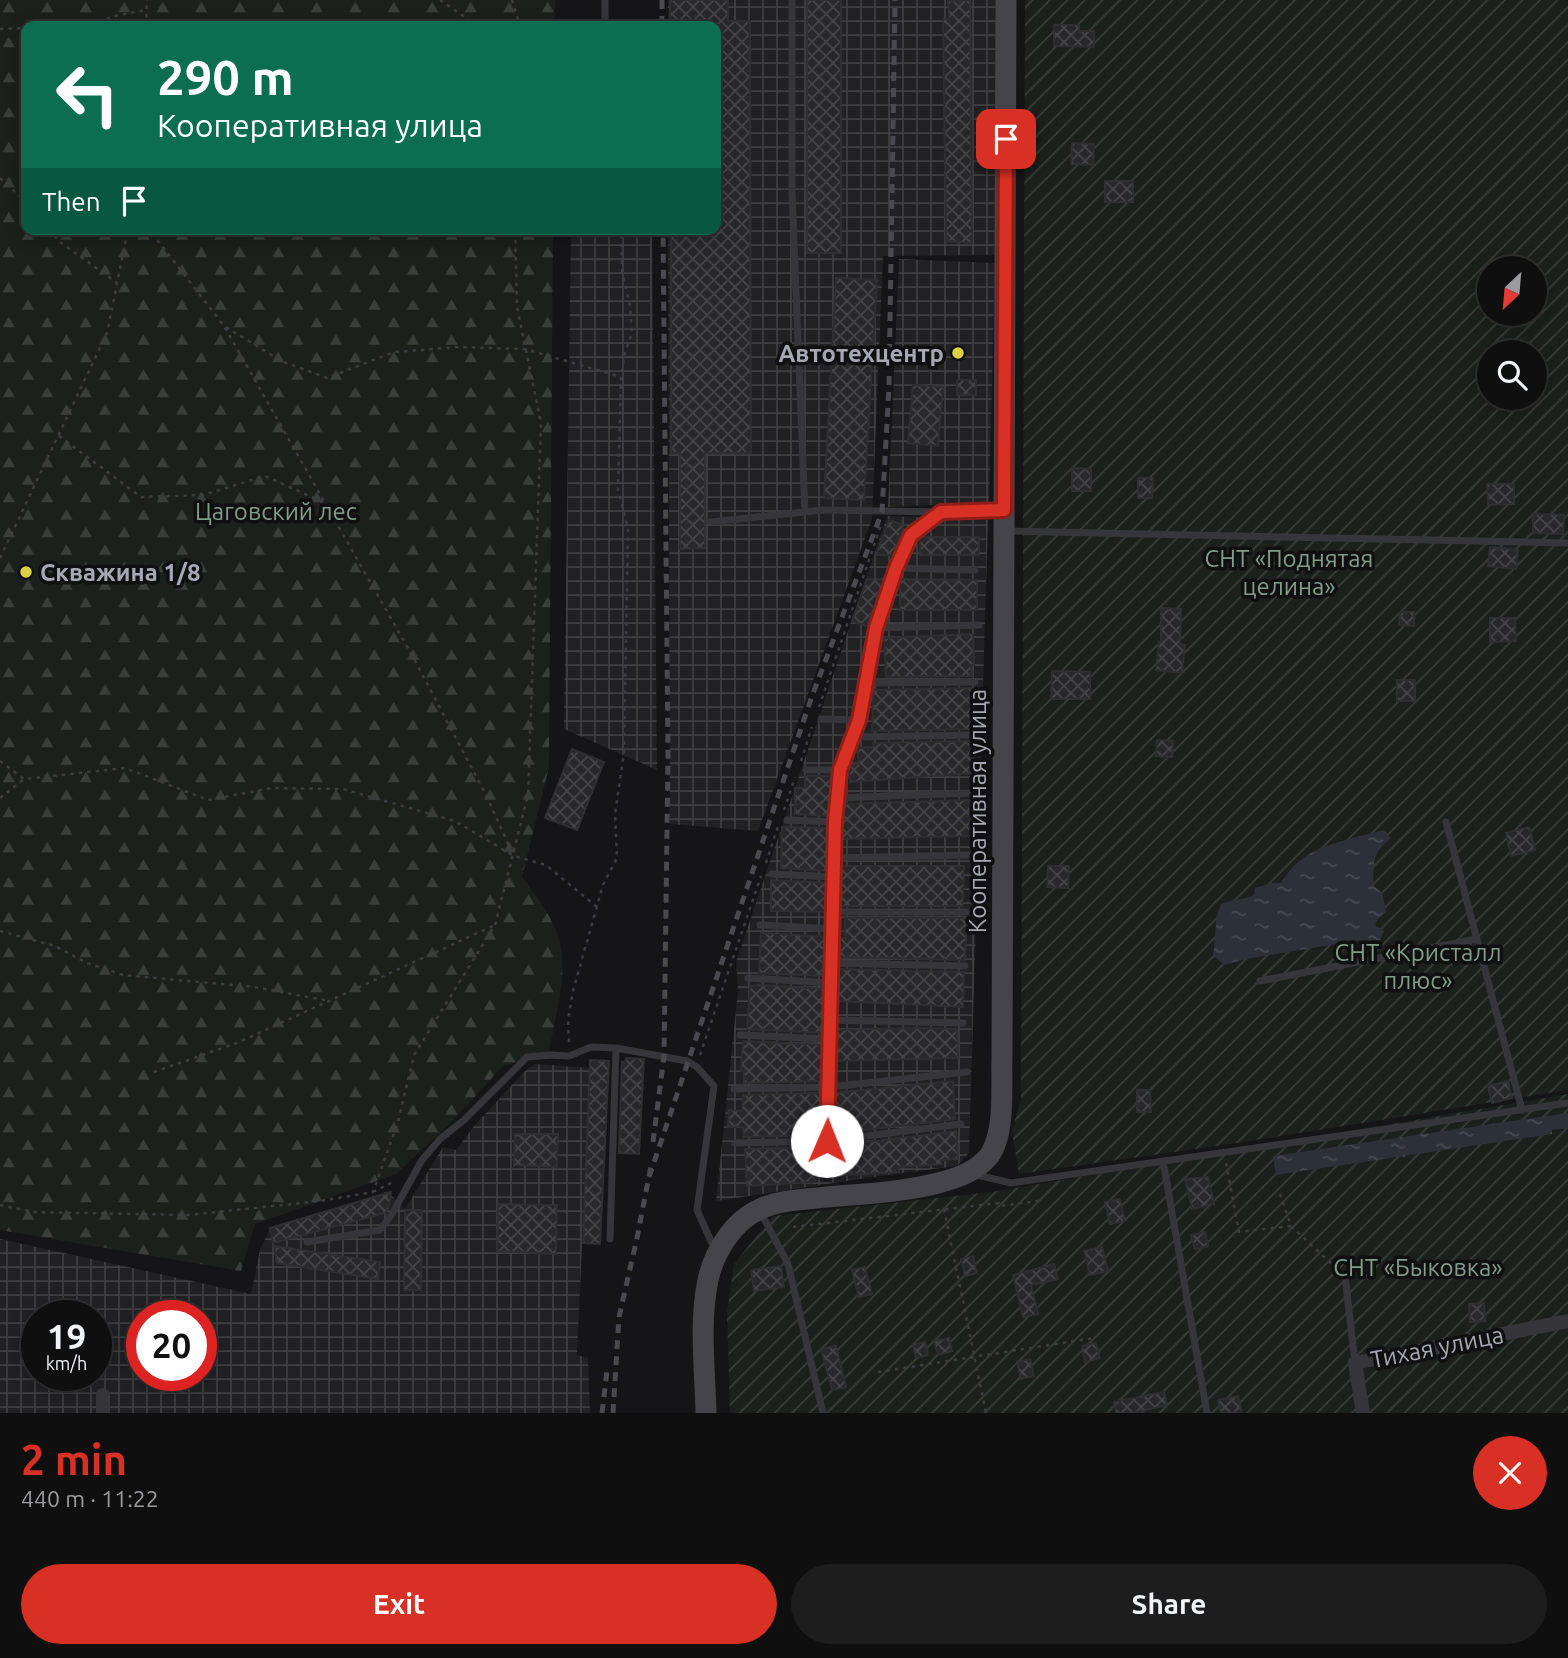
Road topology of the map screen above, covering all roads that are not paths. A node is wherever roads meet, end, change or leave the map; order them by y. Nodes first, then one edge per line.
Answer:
1 (605, 0) edge
2 (792, 0) edge
3 (1006, 0) edge
4 (605, 21) edge
5 (805, 512) junction
6 (941, 512) junction
7 (1005, 521) junction
8 (710, 522) dead end
9 (1568, 543) edge
10 (896, 568) junction
11 (975, 570) dead end
12 (979, 625) dead end
13 (876, 628) junction
14 (975, 682) dead end
15 (868, 683) junction
16 (821, 719) dead end
17 (859, 720) junction
18 (974, 735) dead end
19 (853, 737) junction
20 (806, 770) dead end
21 (840, 770) junction
22 (971, 793) dead end
23 (837, 798) junction
24 (787, 820) dead end
25 (835, 822) junction
26 (1446, 822) dead end
27 (969, 855) dead end
28 (834, 858) junction
29 (772, 874) dead end
30 (834, 877) junction
31 (833, 912) junction
32 (966, 912) dead end
33 (760, 925) dead end
34 (833, 929) junction
35 (1477, 939) junction
36 (832, 963) junction
37 (965, 966) dead end
38 (748, 978) dead end
39 (1261, 981) dead end
40 (831, 983) junction
41 (830, 1020) junction
42 (963, 1023) dead end
43 (740, 1035) dead end
44 (830, 1040) junction
45 (616, 1048) junction
46 (967, 1072) dead end
47 (829, 1087) junction
48 (734, 1089) dead end
49 (1568, 1103) edge
50 (1522, 1110) junction
51 (961, 1124) dead end
52 (827, 1141) junction
53 (735, 1143) dead end
54 (1163, 1161) junction
55 (969, 1173) junction
56 (759, 1209) junction
57 (610, 1239) dead end
58 (307, 1242) dead end
59 (717, 1254) junction
60 (1345, 1276) road end
61 (1568, 1321) edge
62 (1355, 1363) junction
63 (103, 1395) dead end
64 (103, 1413) edge
65 (706, 1413) edge
66 (823, 1413) edge
67 (1207, 1413) edge
68 (1363, 1413) edge

1 - 4 lane
2 - 5 lane
3 - 7 main road, Кооперативная улица
5 - 6 lane
5 - 8 lane
6 - 7 lane
6 - 10 lane
7 - 9 lane
7 - 55 main road, Кооперативная улица
10 - 11 lane
10 - 13 lane
12 - 13 lane
13 - 15 lane
14 - 15 lane
15 - 17 lane
16 - 17 lane
17 - 19 lane
18 - 19 lane
19 - 21 lane
20 - 21 lane
21 - 23 lane
22 - 23 lane
23 - 25 lane
24 - 25 lane
25 - 28 lane
26 - 35 lane
27 - 28 lane
28 - 30 lane
29 - 30 lane
30 - 31 lane
31 - 32 lane
31 - 34 lane
33 - 34 lane
34 - 36 lane
35 - 39 lane
35 - 50 lane
36 - 37 lane
36 - 40 lane
38 - 40 lane
40 - 41 lane
41 - 42 lane
41 - 44 lane
43 - 44 lane
44 - 47 lane
45 - 57 lane
45 - 58 lane
45 - 59 lane
46 - 47 lane
47 - 48 lane
47 - 52 lane
49 - 50 lane
50 - 54 lane
51 - 52 lane
52 - 53 lane
54 - 55 lane
54 - 67 lane
55 - 56 main road
56 - 59 main road
56 - 66 lane
59 - 65 main road
60 - 62 lane
61 - 62 street, Тихая улица
62 - 68 street, Тихая улица
63 - 64 street

